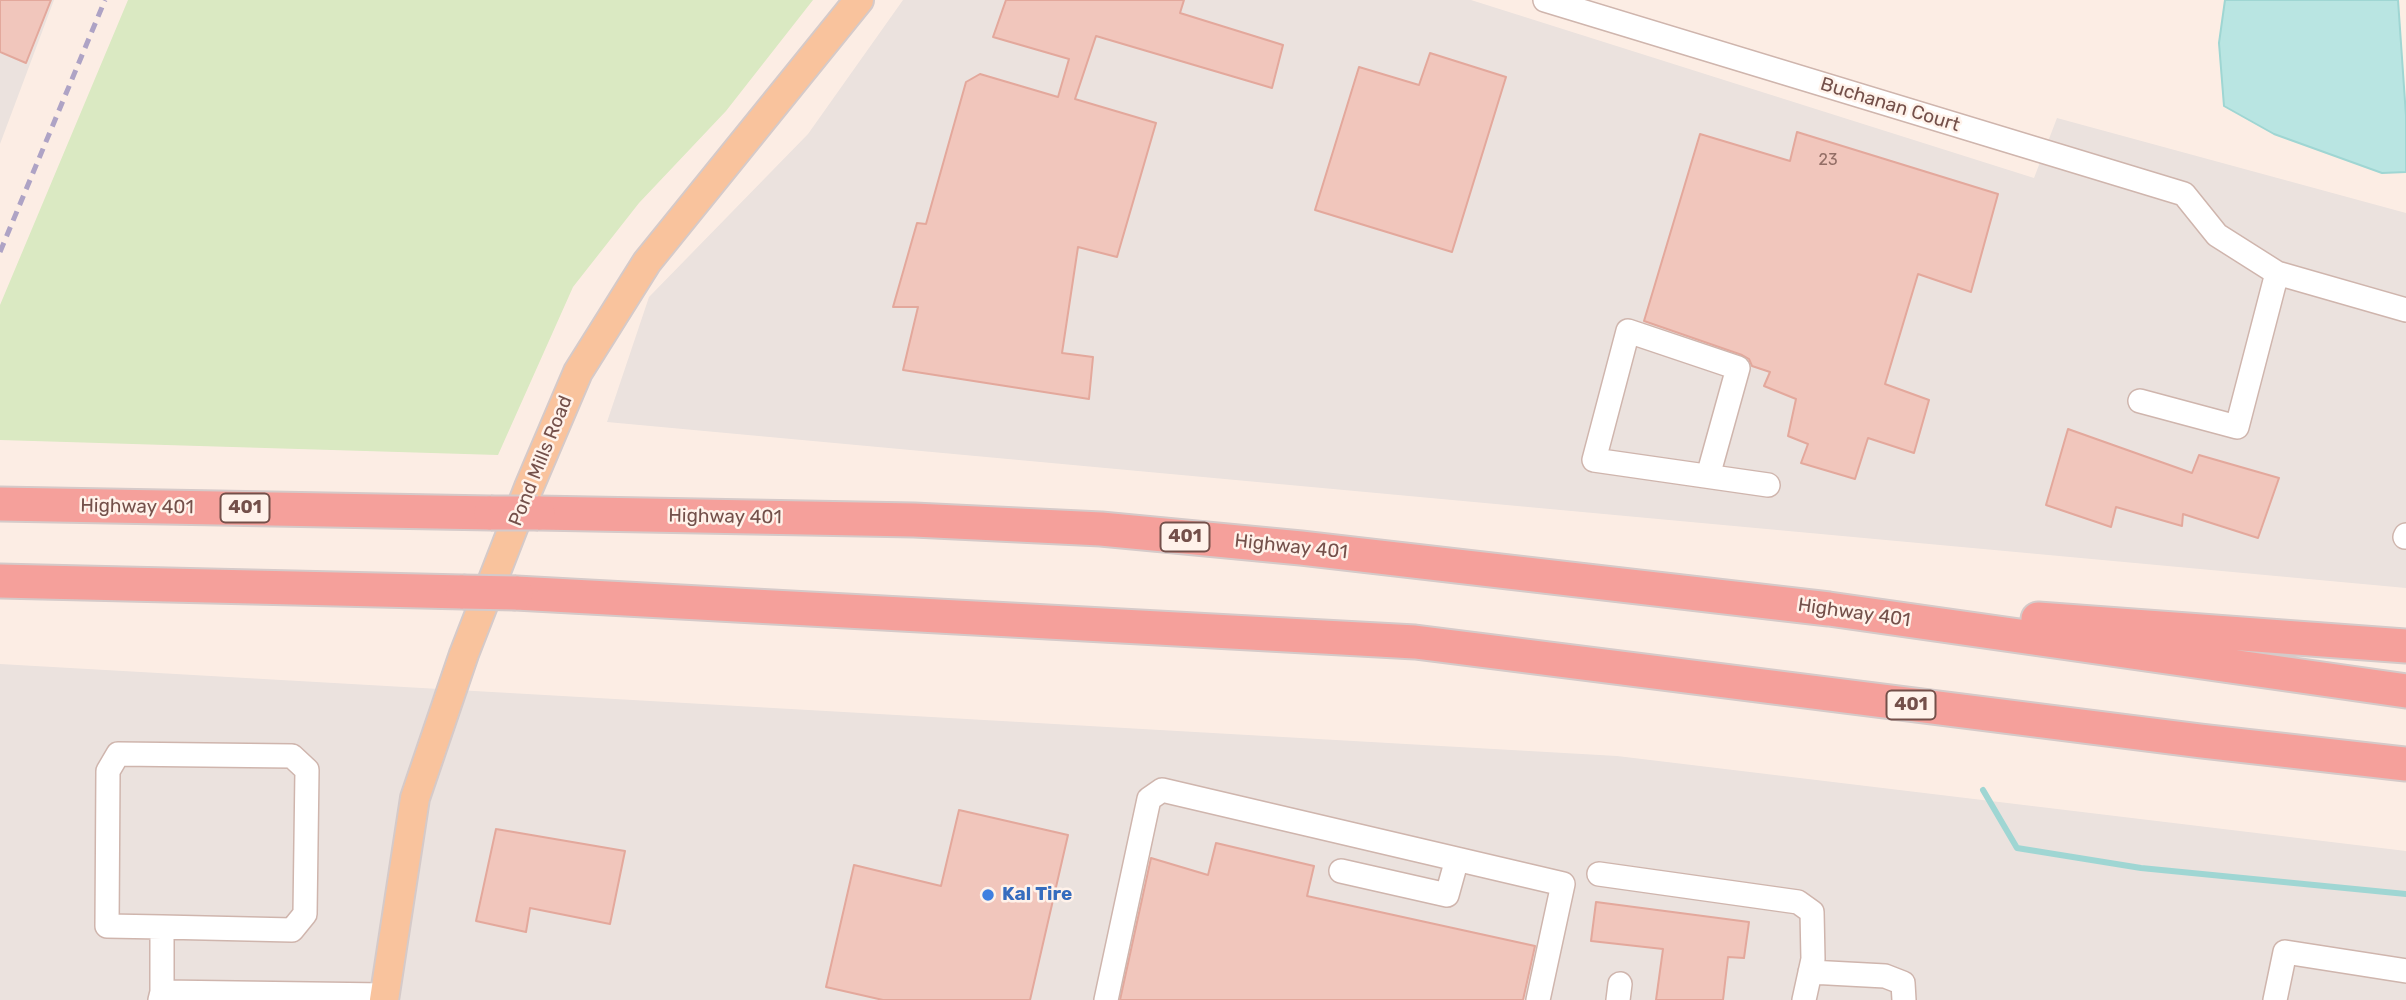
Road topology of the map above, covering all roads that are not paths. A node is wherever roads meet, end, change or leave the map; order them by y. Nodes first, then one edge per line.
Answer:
1 (859, 0) edge
2 (1545, 0) edge
3 (2277, 273) junction
4 (2406, 310) edge
5 (2140, 401) dead end
6 (1708, 476) junction
7 (1768, 485) dead end
8 (0, 504) edge
9 (0, 581) edge
10 (1829, 609) junction
11 (2406, 646) edge
12 (2406, 691) edge
13 (2201, 741) junction
14 (2406, 764) edge
15 (2406, 785) edge
16 (1457, 859) junction
17 (1341, 871) dead end
18 (1599, 874) dead end
19 (162, 927) junction
20 (2406, 971) edge
21 (1810, 972) junction
22 (161, 996) edge
23 (384, 997) edge
24 (1106, 1000) edge
25 (1538, 1000) edge
26 (1804, 1000) edge
27 (1905, 1000) edge
28 (2275, 1000) edge

1 - 23 main road, Pond Mills Road
2 - 3 street, Buchanan Court
3 - 4 street, Buchanan Court
3 - 5 street
6 - 6 street
6 - 7 street
8 - 10 highway, Highway 401 / 401, bridge
9 - 13 highway, 401, bridge
10 - 11 highway
10 - 12 highway, Highway 401 / 401
13 - 14 highway, 401
13 - 15 highway
16 - 17 street
16 - 24 street
16 - 25 street
18 - 21 street
19 - 19 street
19 - 22 street
20 - 28 street
21 - 26 street
21 - 27 street
22 - 23 street

